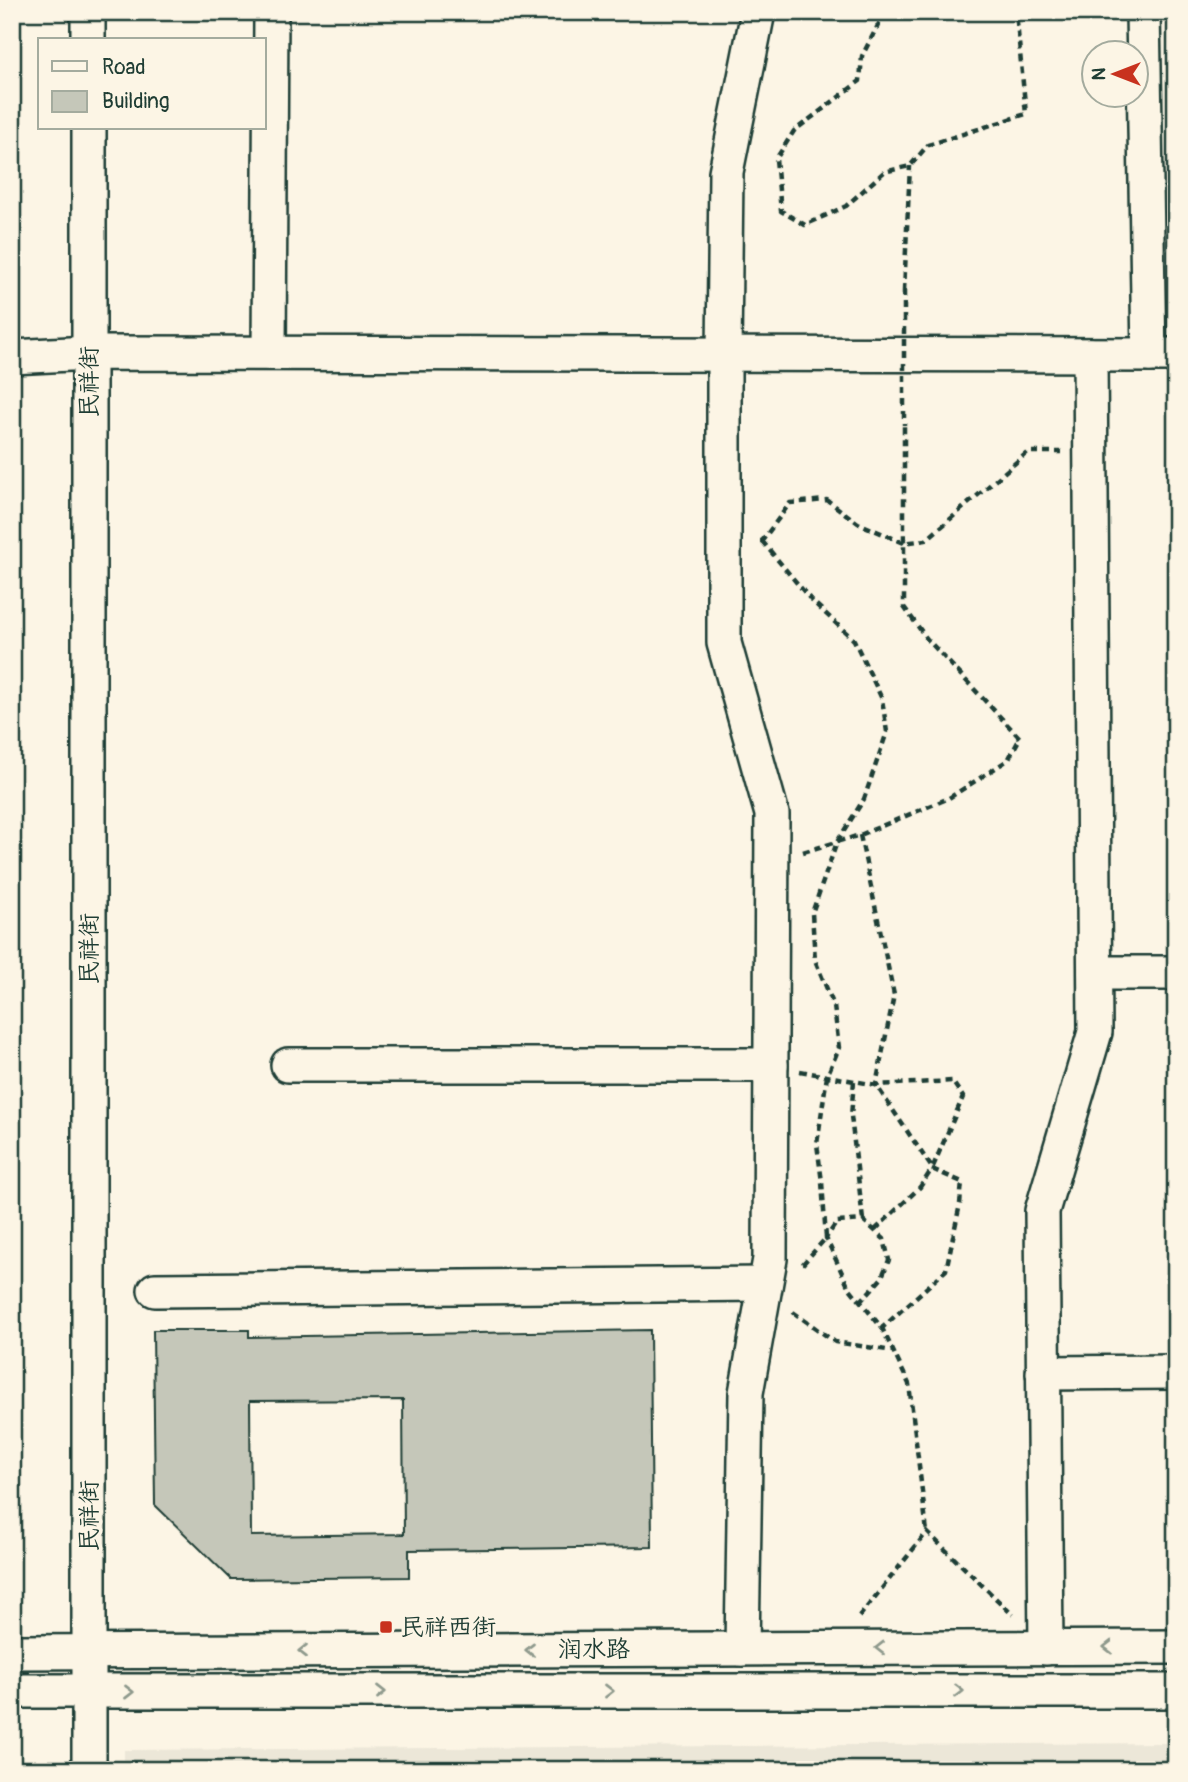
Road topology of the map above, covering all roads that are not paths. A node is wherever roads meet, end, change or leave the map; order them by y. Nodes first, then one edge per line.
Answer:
1 (88, 12) edge
2 (271, 12) edge
3 (758, 12) edge
4 (1143, 12) edge
5 (88, 38) edge
6 (89, 130) edge
7 (89, 353) junction
8 (269, 353) junction
9 (724, 354) junction
10 (1090, 355) junction
11 (1162, 355) edge
12 (12, 357) edge
13 (1095, 973) junction
14 (1176, 973) edge
15 (288, 1065) dead end
16 (771, 1065) junction
17 (780, 1279) junction
18 (155, 1290) dead end
19 (1176, 1372) edge
20 (1043, 1373) junction
21 (1176, 1647) edge
22 (1046, 1648) junction
23 (742, 1649) junction
24 (12, 1652) edge
25 (89, 1652) junction
26 (12, 1691) edge
27 (1176, 1691) edge
28 (89, 1692) junction
29 (89, 1770) edge

1 - 5 street
2 - 8 street
3 - 9 street
4 - 11 street
6 - 7 street, 民祥街
7 - 8 street
7 - 12 street
7 - 25 street, 民祥街
8 - 9 street
9 - 10 street
9 - 16 street
10 - 11 street
10 - 13 street
13 - 14 street
13 - 20 street
15 - 16 street
16 - 17 street
17 - 18 street
17 - 23 street
19 - 20 street
20 - 22 street
21 -> 22 street, 润水路
22 -> 23 street, 润水路
23 -> 25 street, 润水路
24 - 25 street, 润水路
25 - 28 street, 民祥街
26 - 28 street
28 -> 27 street
28 - 29 street, 民祥街

